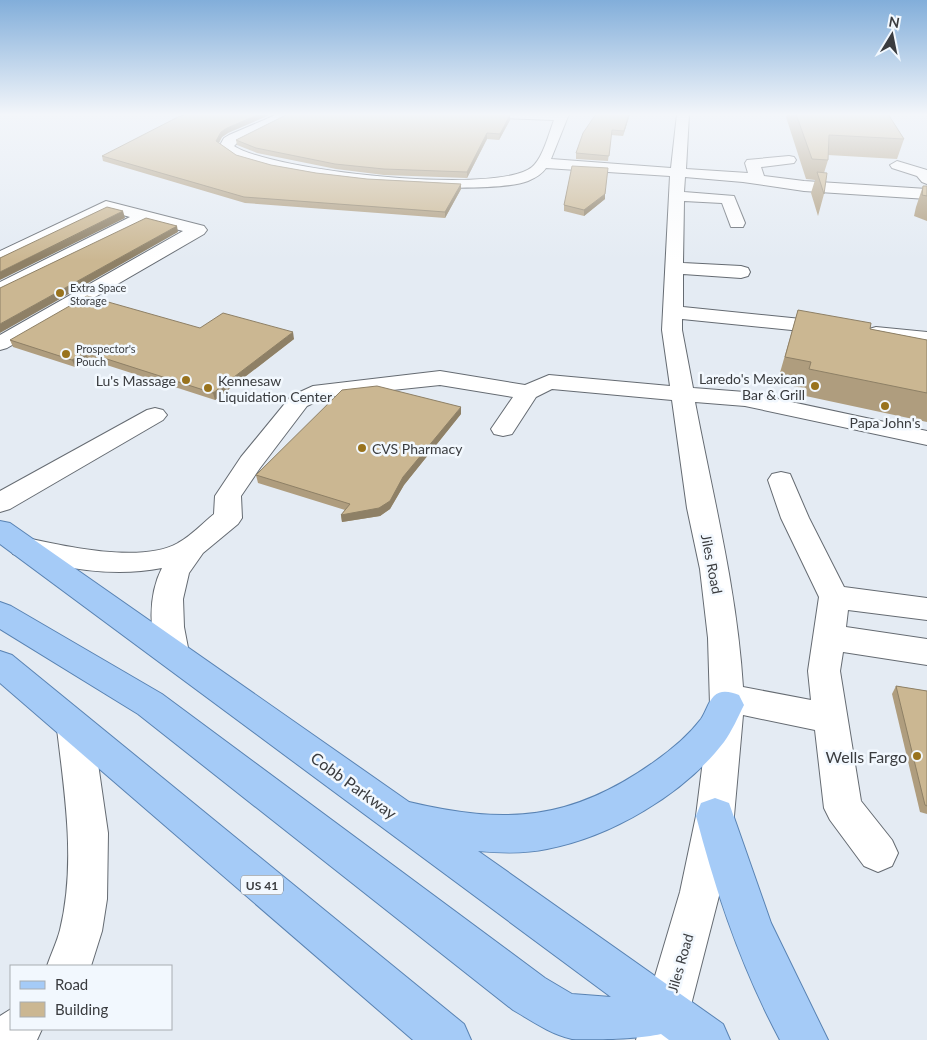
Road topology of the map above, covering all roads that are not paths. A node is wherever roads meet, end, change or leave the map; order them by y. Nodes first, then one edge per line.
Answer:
1 (274, 163) edge
2 (541, 163) joint
3 (679, 163) edge
4 (758, 163) edge
5 (897, 165) edge
6 (758, 179) junction
7 (927, 179) edge
8 (677, 184) junction
9 (927, 194) edge
10 (145, 216) junction
11 (737, 223) dead end
12 (0, 258) edge
13 (673, 268) junction
14 (741, 272) dead end
15 (0, 289) edge
16 (672, 312) junction
17 (927, 338) edge
18 (0, 344) edge
19 (528, 392) junction
20 (681, 392) junction
21 (155, 415) dead end
22 (503, 429) dead end
23 (927, 438) edge
24 (782, 480) dead end
25 (0, 503) edge
26 (12, 538) edge
27 (189, 550) junction
28 (834, 596) junction
29 (927, 608) edge
30 (0, 614) edge
31 (828, 637) junction
32 (927, 652) edge
33 (173, 653) junction
34 (0, 664) edge
35 (727, 701) junction
36 (830, 718) junction
37 (75, 729) junction
38 (715, 816) junction
39 (398, 817) junction
40 (878, 853) dead end
41 (69, 965) edge
42 (663, 1025) edge
43 (19, 1030) edge
44 (9, 1040) edge
45 (448, 1040) edge
46 (707, 1040) edge
47 (805, 1040) edge

1 - 2 street
2 - 8 street
3 - 8 street, Jiles Road
4 - 6 street
5 - 7 street
6 - 8 street
6 - 9 street
8 - 11 street
8 - 13 street, Jiles Road
10 - 12 street
10 - 15 street
10 - 18 street
13 - 14 street
13 - 16 street, Jiles Road
16 - 17 street
16 - 20 street, Jiles Road
19 - 20 street
19 - 22 street
19 - 27 street
20 - 23 street
20 - 35 street, Jiles Road
21 - 25 street
24 - 28 street
26 - 27 street
26 - 33 main road, Cobb Parkway
27 - 33 street
28 - 29 street
28 - 31 street
30 - 42 main road
31 - 32 street
31 - 36 street
33 - 39 main road, Cobb Parkway
34 - 37 main road, US 41
35 - 36 street
35 - 38 street, Jiles Road
35 - 39 main road
36 - 40 street
37 - 41 street
37 - 45 main road, US 41
38 - 42 street, Jiles Road
38 - 47 main road
39 - 42 main road, Cobb Parkway
42 - 46 main road, Cobb Parkway
43 - 44 street

